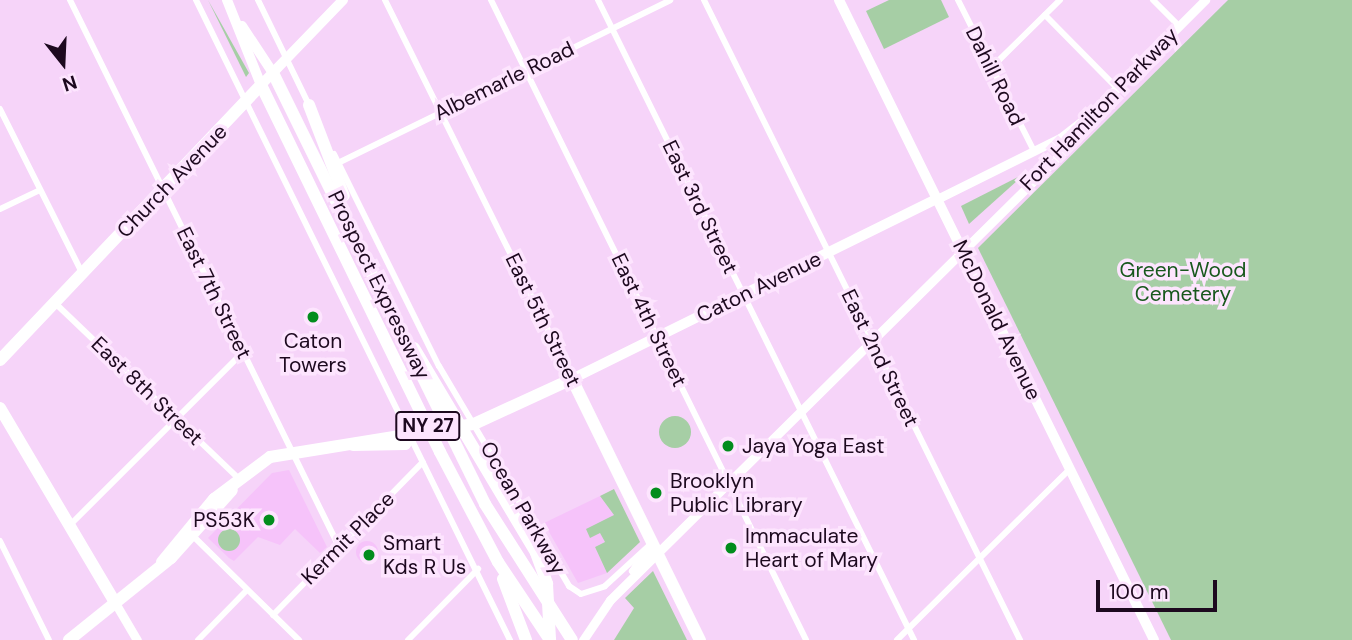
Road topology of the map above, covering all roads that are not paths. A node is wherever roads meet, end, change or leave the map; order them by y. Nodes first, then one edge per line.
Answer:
1 (70, 0) edge
2 (196, 0) edge
3 (227, 0) edge
4 (258, 0) edge
5 (342, 0) edge
6 (385, 0) edge
7 (491, 0) edge
8 (598, 0) edge
9 (670, 0) edge
10 (704, 0) edge
11 (839, 0) edge
12 (958, 0) edge
13 (1060, 0) edge
14 (1153, 0) edge
15 (1205, 0) edge
16 (1045, 15) junction
17 (237, 19) junction
18 (1179, 26) junction
19 (612, 29) junction
20 (287, 58) junction
21 (991, 68) junction
22 (526, 71) junction
23 (273, 73) junction
24 (261, 85) junction
25 (1117, 88) junction
26 (247, 102) junction
27 (309, 105) junction
28 (0, 109) edge
29 (1096, 110) junction
30 (440, 113) junction
31 (1034, 151) junction
32 (338, 163) junction
33 (40, 190) junction
34 (163, 190) junction
35 (937, 199) junction
36 (0, 209) edge
37 (353, 230) junction
38 (962, 248) junction
39 (829, 252) junction
40 (82, 274) junction
41 (743, 295) junction
42 (55, 303) junction
43 (404, 337) junction
44 (657, 337) junction
45 (870, 338) junction
46 (243, 352) junction
47 (0, 360) edge
48 (572, 379) junction
49 (0, 408) edge
50 (799, 409) junction
51 (176, 419) junction
52 (471, 425) junction
53 (415, 435) junction
54 (293, 453) junction
55 (423, 462) junction
56 (1070, 469) junction
57 (240, 480) junction
58 (728, 481) junction
59 (70, 525) junction
60 (189, 533) junction
61 (0, 541) edge
62 (339, 547) junction
63 (653, 548) junction
64 (979, 558) junction
65 (498, 562) junction
66 (478, 569) junction
67 (247, 590) junction
68 (114, 601) junction
69 (273, 615) junction
70 (908, 629) junction
71 (586, 636) edge
72 (49, 640) edge
73 (69, 640) edge
74 (137, 640) edge
75 (198, 640) edge
76 (299, 640) edge
77 (408, 640) edge
78 (510, 640) edge
79 (526, 640) edge
80 (550, 640) edge
81 (572, 640) edge
82 (700, 640) edge
83 (806, 640) edge
84 (897, 640) edge
85 (914, 640) edge
86 (1020, 640) edge
87 (1154, 640) edge

1 - 34 street, East 7th Street
2 - 26 street
3 - 17 main road
4 - 20 street, Ocean Parkway
5 - 20 main road, Church Avenue
6 - 30 street, East 5th Street
7 - 22 street, East 4th Street
8 - 19 street, East 3rd Street
9 - 19 street, Albemarle Road
10 - 39 street, East 2nd Street
11 - 35 main road, McDonald Avenue
12 - 21 street, Dahill Road
13 - 16 street
14 - 18 street
15 - 18 main road, Fort Hamilton Parkway
16 - 21 street
16 - 25 street
17 - 23 main road
17 - 24 main road
18 - 25 main road, Fort Hamilton Parkway
19 - 22 street, Albemarle Road
19 - 41 street, East 3rd Street
20 - 23 main road, Church Avenue
20 - 27 street, Ocean Parkway
21 - 31 street, Dahill Road
22 - 30 street, Albemarle Road
22 - 44 street, East 4th Street
23 - 24 main road, Church Avenue
23 - 37 highway, Prospect Expressway
24 - 26 highway, Church Avenue
24 - 65 highway, Prospect Expressway / NY 27
25 - 29 main road, Fort Hamilton Parkway
26 - 34 highway, Church Avenue
26 - 53 street
27 - 32 street, Ocean Parkway
27 - 37 highway
28 - 33 street
29 - 31 main road, Caton Avenue
29 - 38 main road, Fort Hamilton Parkway
30 - 32 street, Albemarle Road
30 - 48 street, East 5th Street
31 - 35 main road, Caton Avenue
32 - 52 street, Ocean Parkway
33 - 36 street
33 - 40 street
34 - 40 highway, Church Avenue
34 - 46 street, East 7th Street
35 - 38 main road, McDonald Avenue
35 - 39 main road, Caton Avenue
37 - 43 highway, Prospect Expressway
38 - 45 main road, Fort Hamilton Parkway
38 - 56 main road, McDonald Avenue
39 - 41 main road, Caton Avenue
39 - 45 street, East 2nd Street
40 - 42 highway, Church Avenue
41 - 44 main road, Caton Avenue
41 - 50 street, East 3rd Street
42 - 47 highway, Church Avenue
42 - 51 street, East 8th Street
43 - 80 highway
43 - 81 highway, Prospect Expressway
44 - 48 main road, Caton Avenue
44 - 58 street, East 4th Street
45 - 50 main road, Fort Hamilton Parkway
45 - 64 street, East 2nd Street
46 - 51 street
46 - 54 street, East 7th Street
48 - 52 highway, Caton Avenue / NY 27
48 - 63 highway, East 5th Street
49 - 59 highway
50 - 58 main road, Fort Hamilton Parkway
50 - 70 street, East 3rd Street
51 - 57 street, East 8th Street
51 - 59 street
52 - 53 highway, Caton Avenue / NY 27
52 - 63 street, Ocean Parkway
53 - 54 highway, Caton Avenue / NY 27
53 - 55 street
54 - 57 highway, Caton Avenue / NY 27
54 - 62 street, East 7th Street
55 - 62 street, Kermit Place
55 - 66 street
56 - 64 street
56 - 87 main road, McDonald Avenue
57 - 60 highway, Caton Avenue / NY 27
58 - 63 main road, Fort Hamilton Parkway
58 - 83 street, East 4th Street
59 - 68 highway
60 - 67 street
60 - 68 highway, Caton Avenue / NY 27
61 - 72 street
62 - 69 street, Kermit Place
63 - 71 main road, Fort Hamilton Parkway
63 - 82 highway, East 5th Street
64 - 70 street
64 - 86 street, East 2nd Street
65 - 79 highway
65 - 80 highway, Prospect Expressway / NY 27
66 - 77 street
66 - 78 street
67 - 69 street
67 - 75 street
68 - 73 highway, Caton Avenue / NY 27
68 - 74 main road
69 - 76 street
70 - 84 street
70 - 85 street, East 3rd Street

